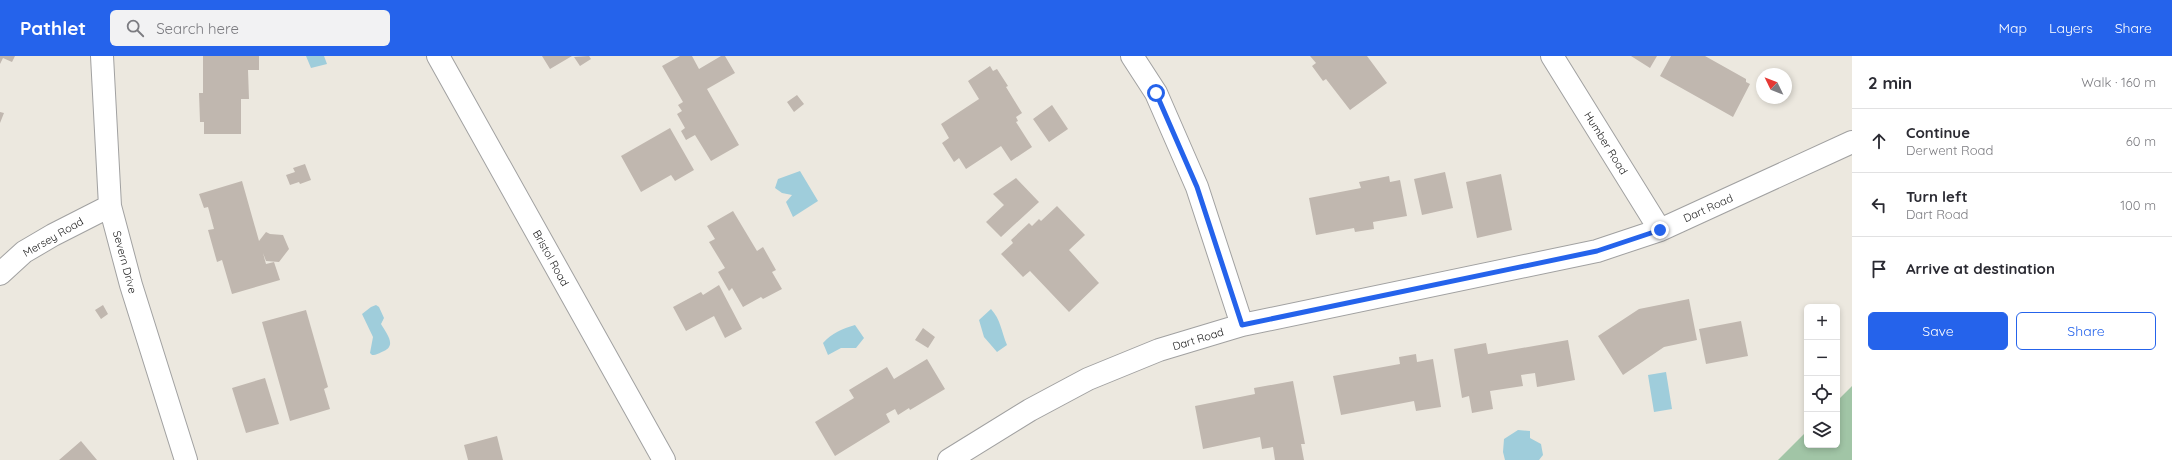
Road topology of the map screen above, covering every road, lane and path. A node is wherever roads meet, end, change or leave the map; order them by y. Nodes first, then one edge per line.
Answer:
1 (102, 56) edge
2 (438, 56) edge
3 (1132, 56) edge
4 (1552, 56) edge
5 (1852, 142) edge
6 (110, 206) junction
7 (1660, 230) junction
8 (0, 274) edge
9 (1242, 325) junction
10 (186, 460) edge
11 (664, 460) edge
12 (949, 460) edge

1 - 6 street, Severn Drive
2 - 11 street, Bristol Road
3 - 9 street
4 - 7 street, Humber Road
5 - 7 street, Dart Road
6 - 8 street, Mersey Road
6 - 10 street, Severn Drive
7 - 9 street, Dart Road
9 - 12 street, Dart Road

